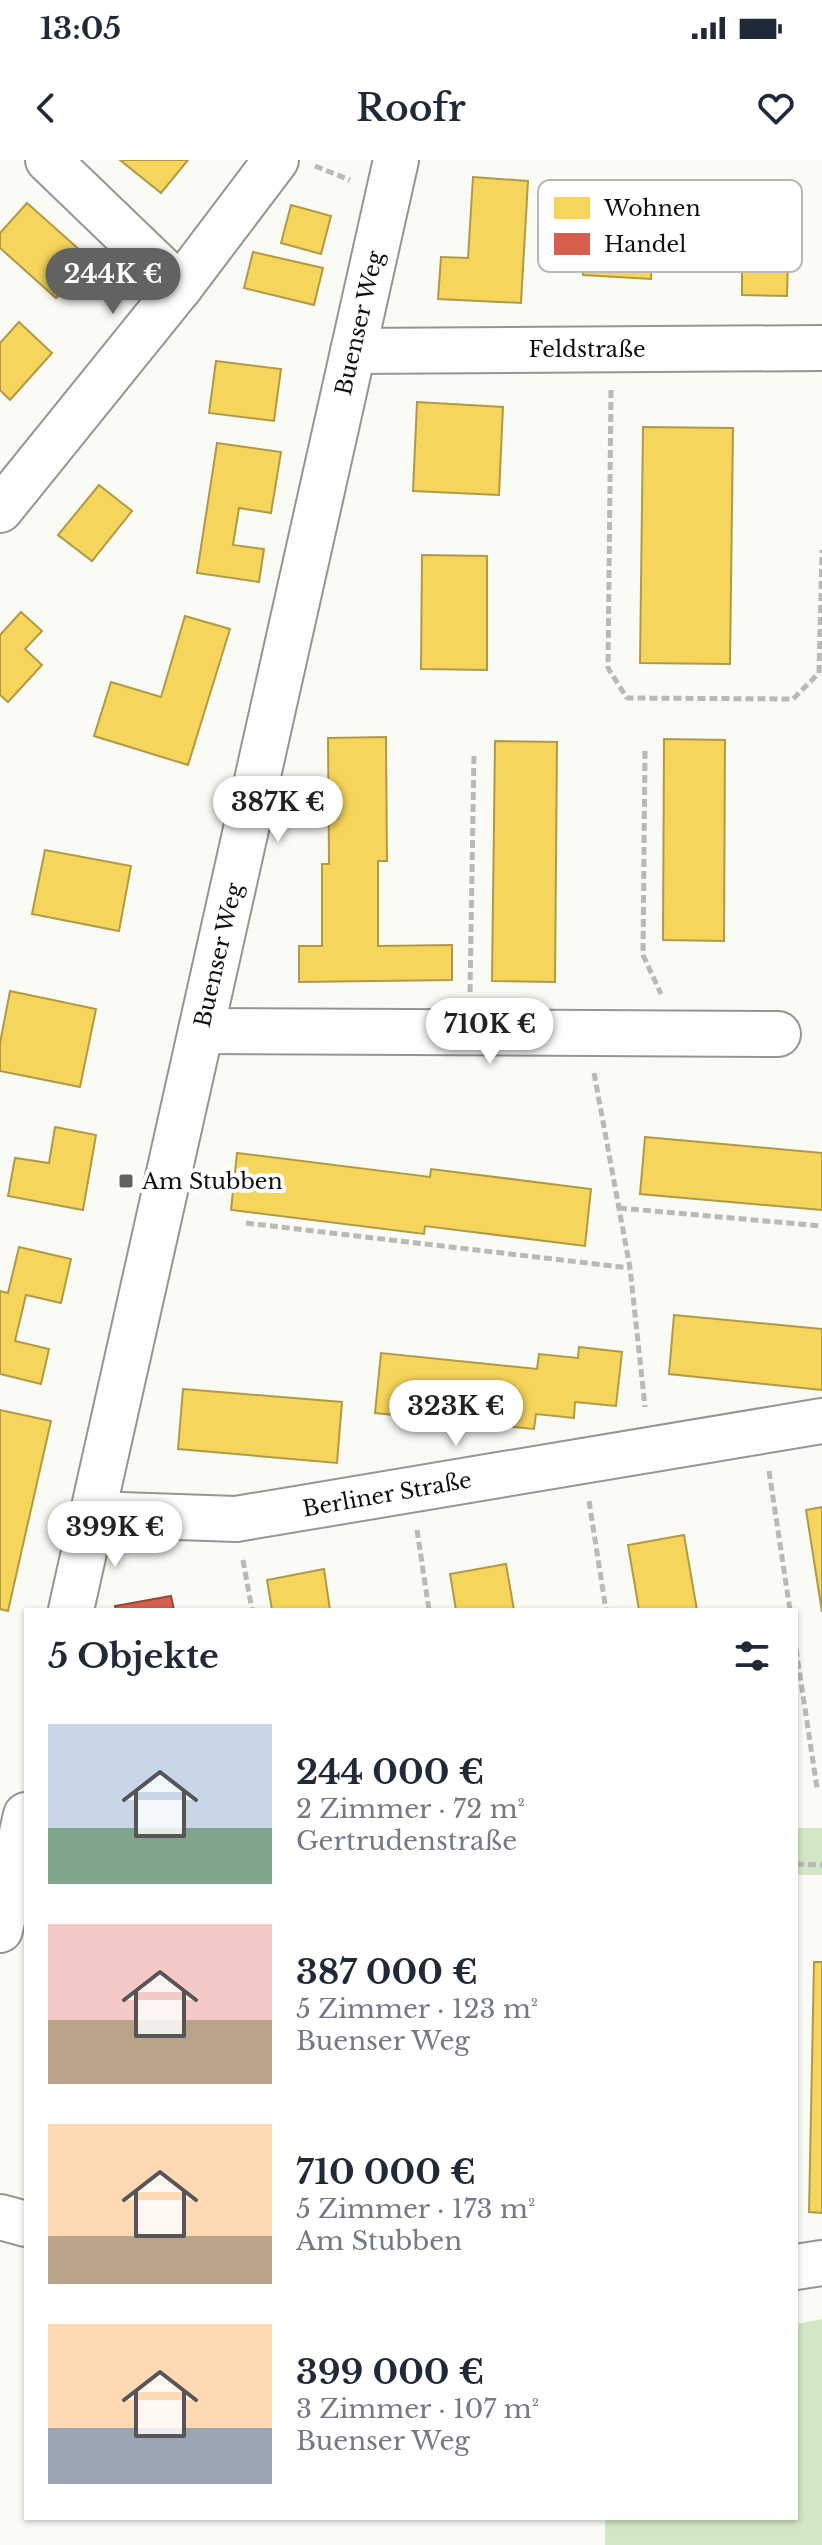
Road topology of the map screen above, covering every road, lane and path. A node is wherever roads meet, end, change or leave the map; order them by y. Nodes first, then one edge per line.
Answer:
1 (48, 160) edge
2 (276, 160) edge
3 (300, 160) edge
4 (392, 177) edge
5 (180, 287) junction
6 (822, 348) edge
7 (611, 349) junction
8 (353, 351) junction
9 (0, 510) edge
10 (822, 550) edge
11 (820, 673) edge
12 (645, 751) dead end
13 (474, 753) dead end
14 (201, 1031) junction
15 (470, 1032) junction
16 (587, 1033) junction
17 (681, 1034) junction
18 (778, 1034) dead end
19 (619, 1208) junction
20 (246, 1223) dead end
21 (822, 1226) edge
22 (630, 1268) junction
23 (822, 1421) edge
24 (763, 1430) junction
25 (649, 1450) junction
26 (583, 1460) junction
27 (411, 1490) junction
28 (92, 1514) junction
29 (236, 1519) junction
30 (71, 1608) edge
31 (252, 1608) edge
32 (429, 1608) edge
33 (606, 1608) edge
34 (790, 1608) edge
35 (798, 1662) edge
36 (817, 1788) dead end
37 (24, 1820) edge
38 (8, 1860) edge
39 (798, 1864) edge
40 (822, 1865) edge
41 (0, 1930) edge
42 (0, 2217) edge
43 (24, 2223) edge
44 (822, 2263) edge
45 (798, 2267) edge

1 - 5 street
2 - 5 street
3 - 4 path
4 - 8 street, Buenser Weg
5 - 9 street
6 - 7 street, Feldstraße
7 - 8 street, Feldstraße
7 - 11 path
8 - 14 street, Buenser Weg
10 - 11 path
12 - 17 path
13 - 15 path
14 - 15 street
14 - 28 street, Buenser Weg
15 - 16 street
16 - 17 street
16 - 19 path
17 - 18 street
19 - 21 path
19 - 22 path
20 - 22 path
22 - 25 path
23 - 24 street, Berliner Straße
24 - 25 street, Berliner Straße
24 - 34 path
25 - 26 street, Berliner Straße
26 - 27 street, Berliner Straße
26 - 33 path
27 - 29 street, Berliner Straße
27 - 32 path
28 - 29 street, Berliner Straße
28 - 30 street, Buenser Weg
29 - 31 path
35 - 36 path
37 - 38 street
38 - 41 street
39 - 40 path
42 - 43 street
44 - 45 street

